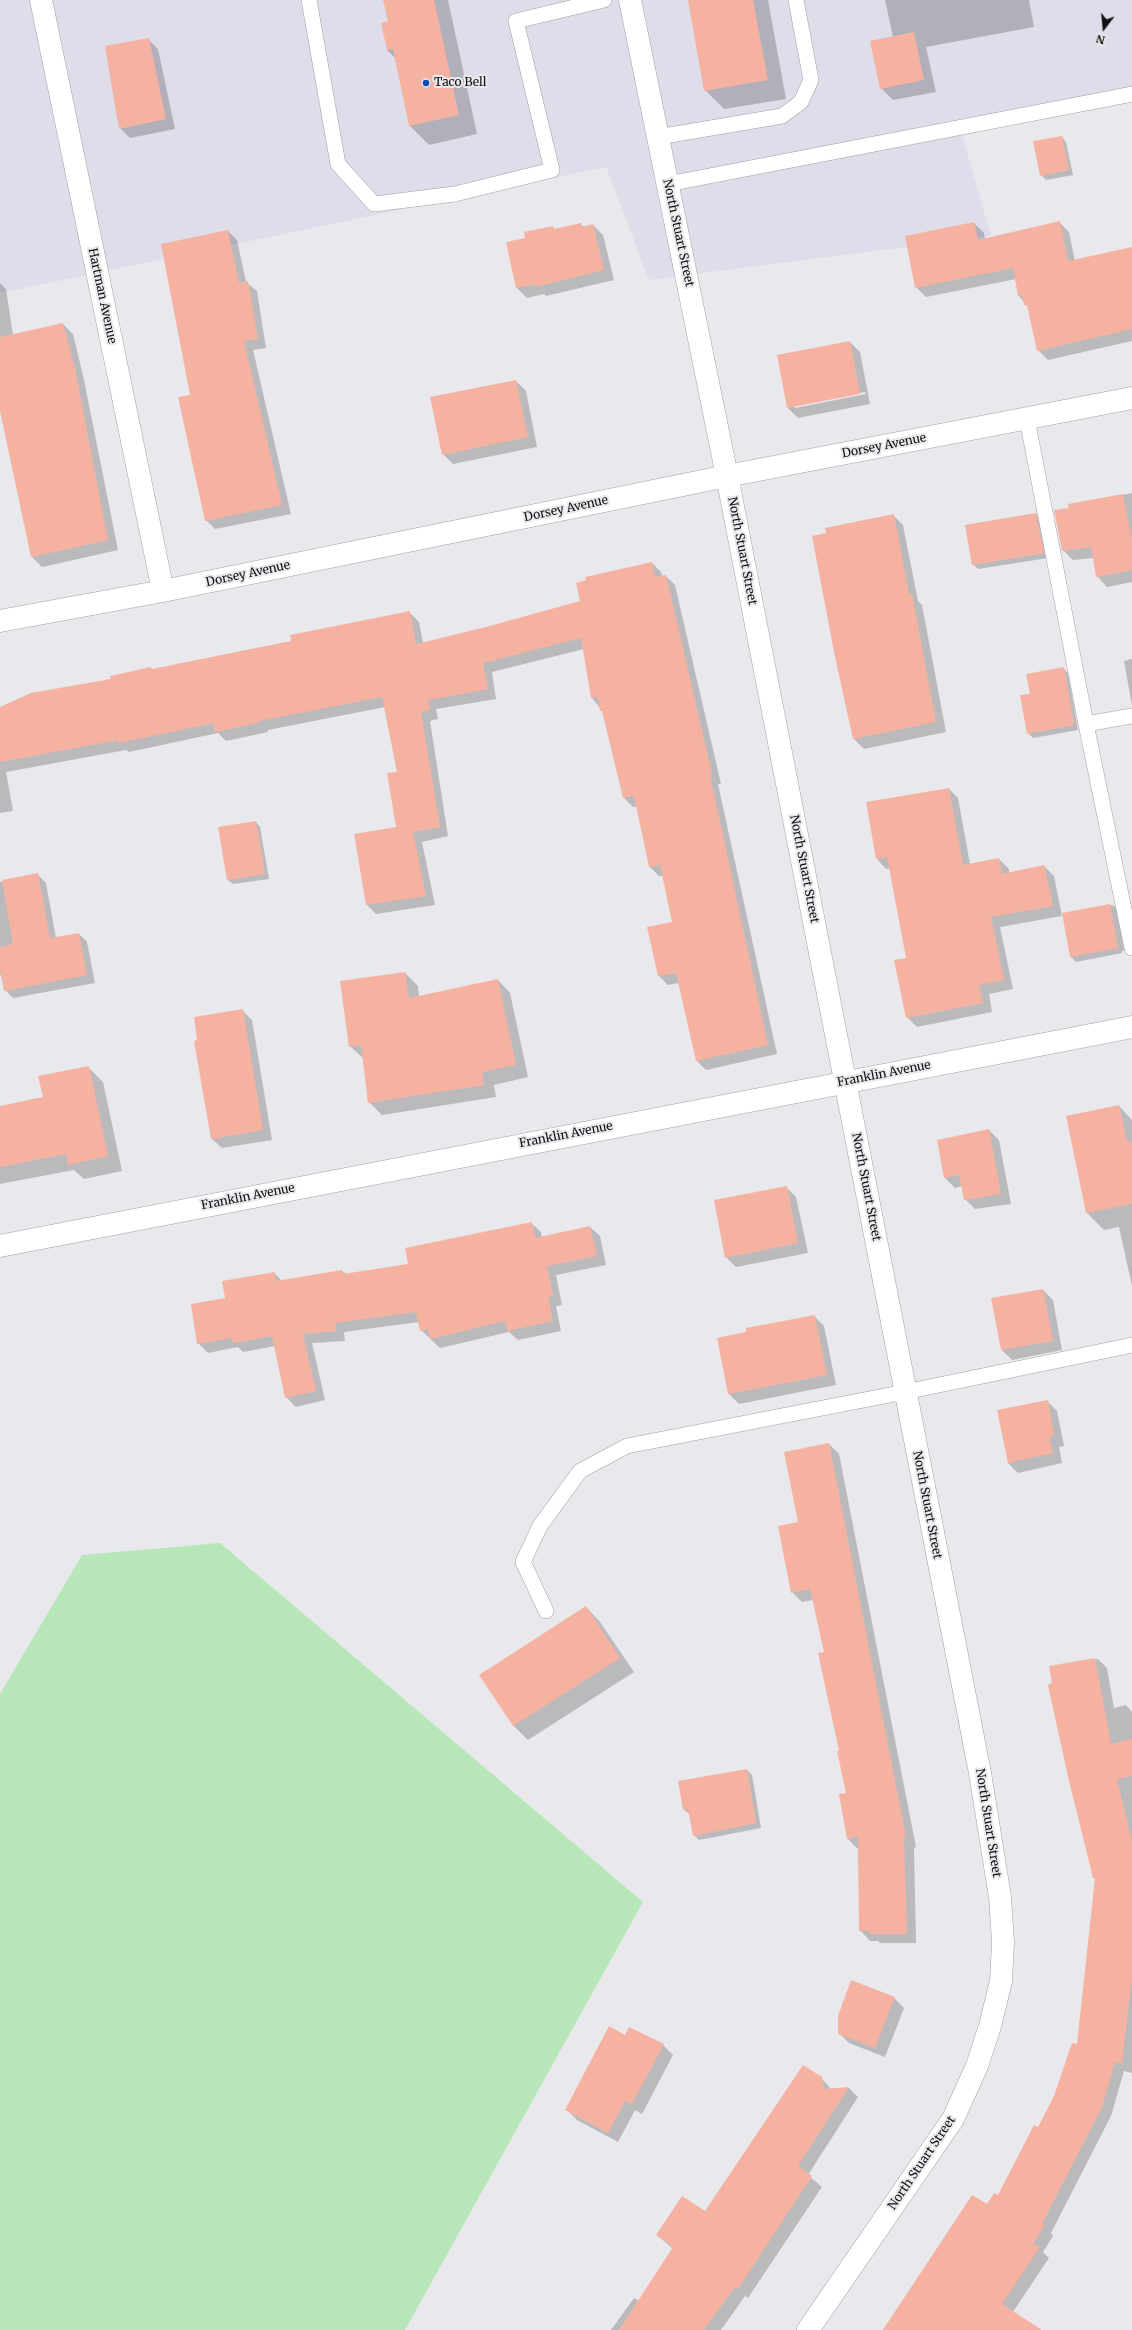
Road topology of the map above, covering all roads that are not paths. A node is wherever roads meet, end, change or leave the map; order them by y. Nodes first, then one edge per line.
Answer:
1 (41, 0) edge
2 (309, 0) edge
3 (604, 0) edge
4 (630, 0) edge
5 (796, 0) edge
6 (1132, 94) edge
7 (658, 137) junction
8 (668, 184) junction
9 (1132, 398) edge
10 (1028, 419) junction
11 (727, 476) junction
12 (163, 591) junction
13 (0, 621) edge
14 (1132, 716) edge
15 (1086, 724) junction
16 (1132, 948) edge
17 (1132, 1027) edge
18 (846, 1082) junction
19 (0, 1246) edge
20 (1132, 1345) edge
21 (905, 1392) junction
22 (546, 1611) dead end
23 (808, 2330) edge

1 - 12 street, Hartman Avenue
2 - 3 lane
4 - 7 street, North Stuart Street
5 - 7 lane
6 - 8 lane
7 - 8 street, North Stuart Street
8 - 11 street, North Stuart Street
9 - 10 street, Dorsey Avenue
10 - 11 street, Dorsey Avenue
10 - 15 lane
11 - 12 street, Dorsey Avenue
11 - 18 street, North Stuart Street
12 - 13 street, Dorsey Avenue
14 - 15 lane
15 - 16 lane
17 - 18 street, Franklin Avenue
18 - 19 street, Franklin Avenue
18 - 21 street, North Stuart Street
20 - 21 lane
21 - 22 lane
21 - 23 street, North Stuart Street

